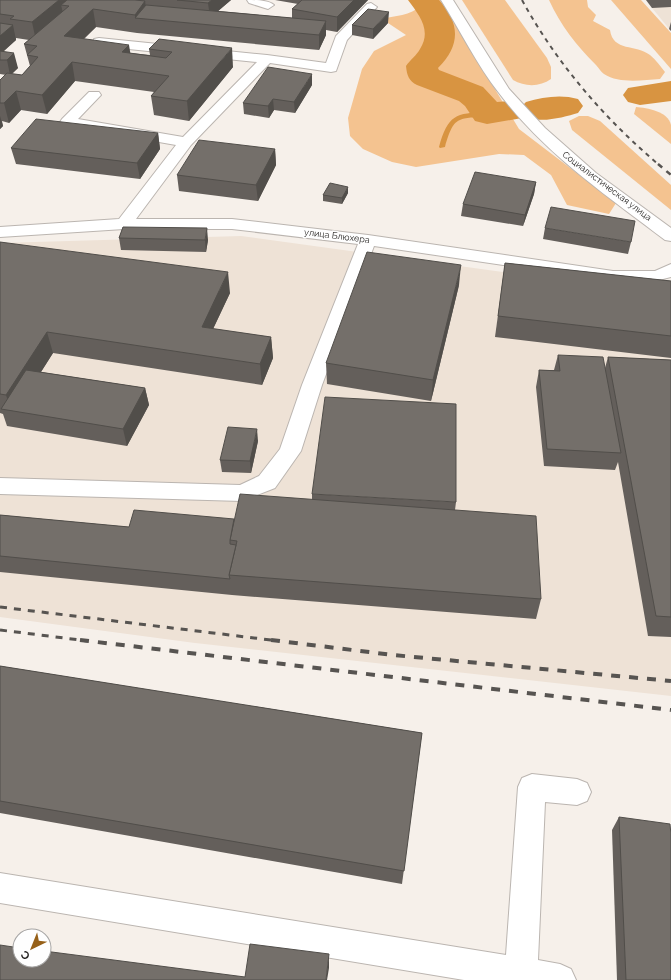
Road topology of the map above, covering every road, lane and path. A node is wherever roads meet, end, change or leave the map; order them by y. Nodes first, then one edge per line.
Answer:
1 (253, 0) edge
2 (447, 0) edge
3 (268, 6) dead end
4 (371, 8) edge
5 (94, 41) edge
6 (267, 59) junction
7 (94, 95) dead end
8 (186, 142) junction
9 (124, 224) junction
10 (0, 232) edge
11 (671, 236) edge
12 (368, 240) junction
13 (669, 272) edge
14 (0, 486) edge
15 (577, 792) dead end
16 (0, 888) edge
17 (521, 974) junction
18 (560, 980) edge

1 - 3 street
2 - 11 street, Социалистическая улица
4 - 6 street
5 - 6 street
6 - 8 street
7 - 8 street
8 - 9 street
9 - 10 street, улица Блюхера
9 - 12 street, улица Блюхера
12 - 13 street, улица Блюхера
12 - 14 street
15 - 17 street
16 - 17 street
17 - 18 street

